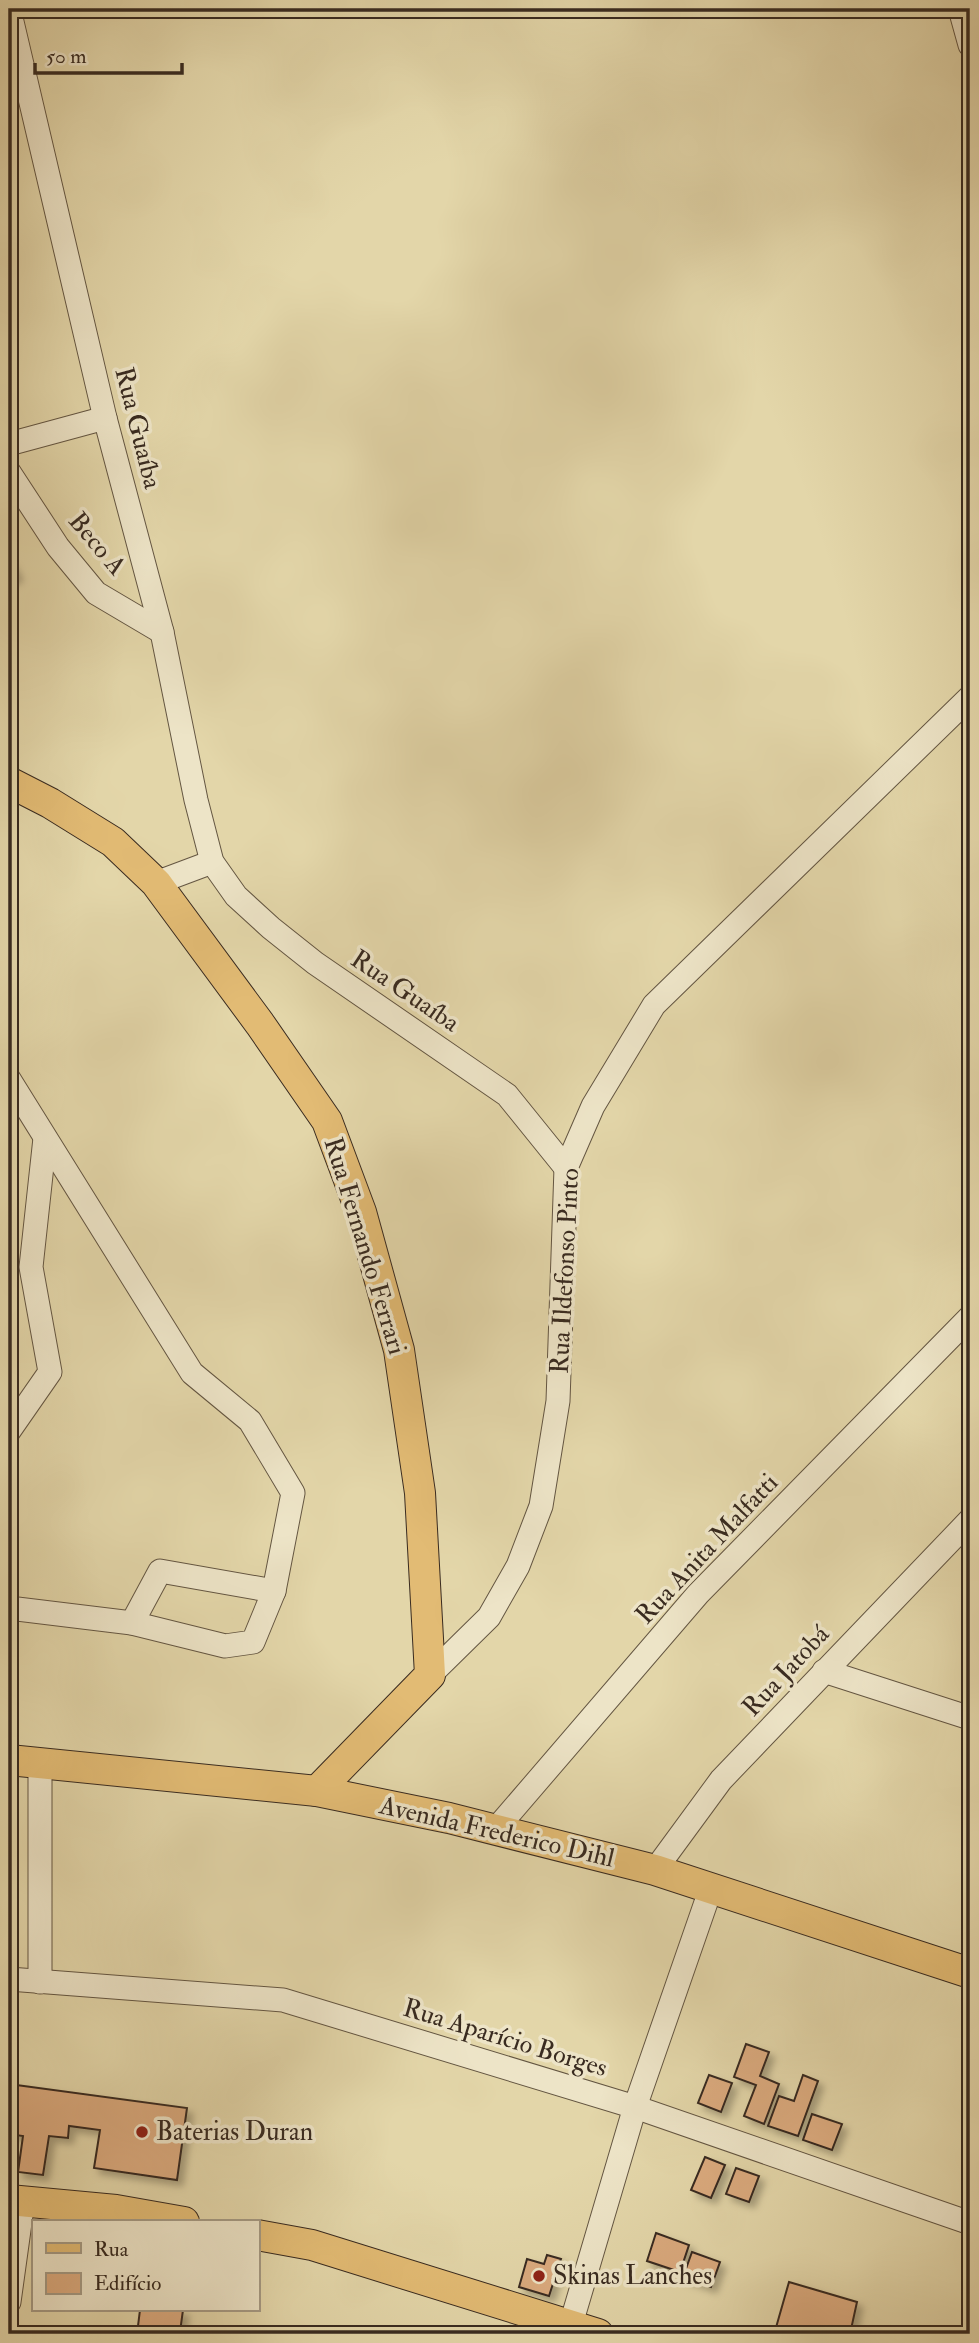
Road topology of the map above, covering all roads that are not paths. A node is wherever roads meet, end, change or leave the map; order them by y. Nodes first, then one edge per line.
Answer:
1 (9, 9) edge
2 (960, 9) edge
3 (970, 45) edge
4 (106, 418) junction
5 (9, 444) edge
6 (9, 472) edge
7 (162, 632) junction
8 (970, 697) edge
9 (9, 782) edge
10 (212, 862) junction
11 (156, 883) junction
12 (9, 1079) edge
13 (45, 1138) junction
14 (566, 1168) junction
15 (970, 1317) edge
16 (9, 1431) edge
17 (970, 1520) edge
18 (274, 1591) junction
19 (9, 1608) edge
20 (132, 1623) junction
21 (824, 1671) junction
22 (430, 1675) junction
23 (970, 1718) edge
24 (9, 1760) edge
25 (40, 1765) junction
26 (317, 1791) junction
27 (496, 1829) junction
28 (655, 1870) junction
29 (711, 1888) junction
30 (970, 1973) edge
31 (9, 1979) edge
32 (40, 1982) junction
33 (635, 2107) junction
34 (16, 2200) edge
35 (173, 2220) edge
36 (970, 2223) edge
37 (259, 2235) edge
38 (9, 2302) edge
39 (579, 2331) edge

1 - 4 street, Rua Guaíba
2 - 3 street
4 - 5 street
4 - 7 street, Rua Guaíba
6 - 7 street, Beco A
7 - 10 street, Rua Guaíba
8 - 14 street, Rua Ildefonso Pinto
9 - 11 main road, Rua Fernando Ferrari
10 - 11 street
10 - 14 street, Rua Guaíba
11 - 22 main road, Rua Fernando Ferrari
12 - 13 street
13 - 16 street
13 - 18 street
14 - 22 street, Rua Ildefonso Pinto
15 - 27 street, Rua Anita Malfatti
17 - 21 street, Rua Jatobá
18 - 20 street
18 - 20 street
19 - 20 street
21 - 23 street
21 - 28 street, Rua Jatobá
22 - 26 main road, Rua Ildefonso Pinto
24 - 25 main road, Avenida Frederico Dihl
25 - 26 main road, Avenida Frederico Dihl
25 - 32 street
26 - 27 main road, Avenida Frederico Dihl
27 - 28 main road, Avenida Frederico Dihl
28 - 29 main road, Avenida Frederico Dihl
29 - 30 main road, Avenida Frederico Dihl
29 - 33 street
31 - 32 street, Rua Aparício Borges
32 - 33 street, Rua Aparício Borges
33 - 36 street, Rua Aparício Borges
33 - 39 street
34 - 35 main road
34 - 38 street
37 - 39 main road

